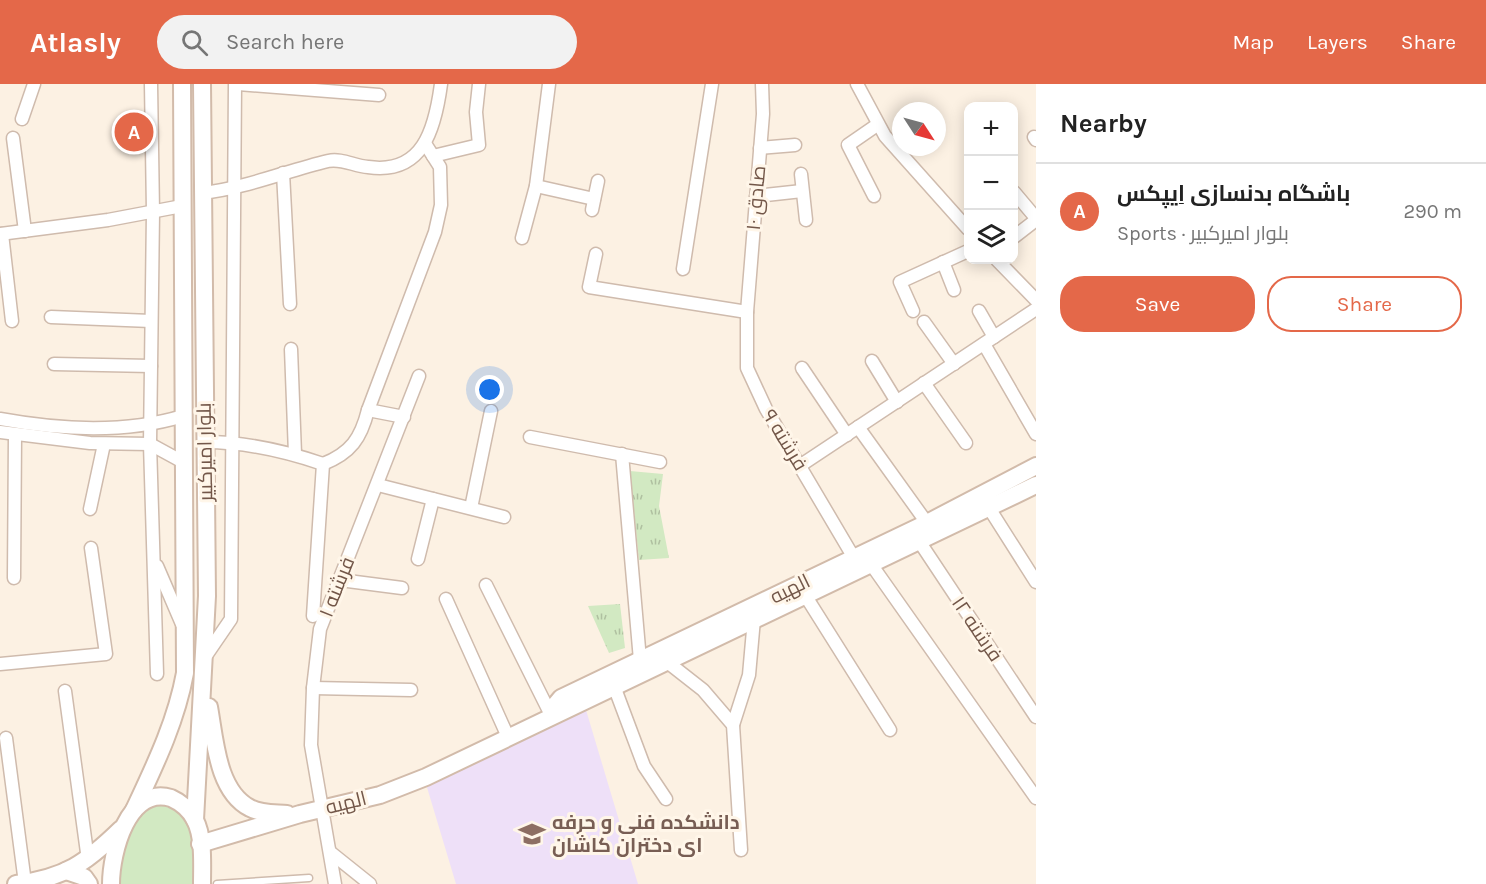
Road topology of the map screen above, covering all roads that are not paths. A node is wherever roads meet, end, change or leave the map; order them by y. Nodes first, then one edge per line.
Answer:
1 (34, 84) edge
2 (151, 84) edge
3 (182, 84) edge
4 (202, 84) edge
5 (236, 84) edge
6 (441, 84) edge
7 (479, 84) edge
8 (549, 84) edge
9 (712, 84) edge
10 (762, 84) edge
11 (857, 84) edge
12 (345, 88) edge
13 (380, 95) dead end
14 (22, 119) dead end
15 (877, 125) junction
16 (13, 138) dead end
17 (426, 145) junction
18 (795, 145) dead end
19 (760, 148) junction
20 (433, 156) junction
21 (283, 172) junction
22 (801, 174) dead end
23 (598, 181) dead end
24 (536, 186) junction
25 (233, 190) junction
26 (802, 191) junction
27 (203, 193) junction
28 (756, 195) junction
29 (874, 196) dead end
30 (1018, 197) edge
31 (182, 206) junction
32 (153, 212) junction
33 (1036, 219) edge
34 (806, 220) dead end
35 (964, 223) edge
36 (25, 231) junction
37 (1, 234) edge
38 (1018, 234) edge
39 (522, 238) dead end
40 (964, 253) edge
41 (596, 254) dead end
42 (943, 262) junction
43 (1000, 264) edge
44 (683, 269) dead end
45 (954, 290) dead end
46 (1036, 300) edge
47 (290, 304) dead end
48 (1036, 309) edge
49 (913, 310) dead end
50 (979, 311) dead end
51 (747, 312) junction
52 (51, 317) dead end
53 (12, 321) dead end
54 (151, 321) junction
55 (924, 322) dead end
56 (989, 340) junction
57 (291, 350) dead end
58 (872, 361) dead end
59 (54, 364) dead end
60 (954, 364) junction
61 (151, 366) junction
62 (802, 368) dead end
63 (419, 376) dead end
64 (924, 383) junction
65 (897, 402) junction
66 (368, 410) junction
67 (491, 411) dead end
68 (183, 416) junction
69 (404, 417) junction
70 (0, 419) edge
71 (151, 426) junction
72 (858, 427) junction
73 (0, 432) edge
74 (1036, 434) edge
75 (15, 435) junction
76 (847, 435) junction
77 (530, 437) dead end
78 (205, 442) junction
79 (233, 442) junction
80 (966, 443) dead end
81 (104, 444) junction
82 (150, 444) junction
83 (295, 454) junction
84 (622, 454) junction
85 (183, 462) junction
86 (660, 462) dead end
87 (323, 464) junction
88 (801, 465) junction
89 (1036, 466) edge
90 (378, 485) junction
91 (1036, 485) edge
92 (433, 499) junction
93 (989, 507) junction
94 (471, 508) junction
95 (90, 509) dead end
96 (504, 517) dead end
97 (927, 523) junction
98 (919, 541) junction
99 (91, 548) dead end
100 (854, 558) junction
101 (154, 559) junction
102 (418, 559) dead end
103 (871, 564) junction
104 (14, 578) dead end
105 (339, 580) junction
106 (1036, 582) edge
107 (486, 585) dead end
108 (402, 588) dead end
109 (793, 596) junction
110 (446, 599) dead end
111 (313, 616) dead end
112 (754, 619) junction
113 (184, 628) junction
114 (205, 657) junction
115 (640, 660) junction
116 (666, 661) junction
117 (0, 664) edge
118 (157, 674) dead end
119 (204, 680) junction
120 (614, 686) junction
121 (312, 688) junction
122 (411, 690) dead end
123 (65, 691) dead end
124 (551, 715) junction
125 (1036, 717) edge
126 (733, 725) junction
127 (890, 730) dead end
128 (508, 737) junction
129 (6, 738) dead end
130 (4, 763) edge
131 (1036, 798) edge
132 (666, 799) dead end
133 (323, 809) junction
134 (300, 814) junction
135 (131, 816) junction
136 (195, 820) junction
137 (200, 844) junction
138 (741, 850) dead end
139 (330, 852) junction
140 (87, 860) junction
141 (66, 871) junction
142 (309, 878) dead end
143 (20, 883) edge
144 (89, 884) edge
145 (111, 884) edge
146 (202, 884) edge
147 (217, 884) edge
148 (335, 884) edge
149 (370, 884) edge

1 - 14 street
2 - 32 street
3 - 31 main road, بلوار امیرکبیر
4 - 27 main road, بلوار امیرکبیر
5 - 12 street
5 - 25 street
6 - 17 street
7 - 20 street
8 - 24 street
9 - 44 street
10 - 19 street, صادق ۱۰
11 - 15 street
12 - 13 street
15 - 29 street
15 - 35 street
16 - 36 street
17 - 20 street
17 - 21 street
18 - 19 street
19 - 28 street, صادق ۱۰
20 - 66 street
21 - 25 street
21 - 47 street
22 - 26 street
23 - 24 street
24 - 39 street
25 - 27 street
25 - 79 street
26 - 28 street
26 - 34 street
27 - 78 main road, بلوار امیرکبیر
28 - 51 street, صادق ۱۰
30 - 33 street
31 - 32 street
31 - 68 main road, بلوار امیرکبیر
32 - 36 street
32 - 54 street
33 - 38 street
36 - 37 street
37 - 53 street
40 - 42 street
41 - 51 street
42 - 45 street
42 - 49 street
43 - 46 street
48 - 56 street
50 - 56 street
51 - 88 street, فرشته ۹
52 - 54 street
54 - 61 street
55 - 60 street
56 - 60 street
56 - 74 street
57 - 83 street
58 - 65 street
59 - 61 street
60 - 64 street
61 - 71 street
62 - 76 street
63 - 69 street, فرشته ۱
64 - 65 street
64 - 80 street
65 - 72 street
66 - 69 street
66 - 87 street
67 - 94 street
68 - 71 street
68 - 85 main road, بلوار امیرکبیر
69 - 90 street, فرشته ۱
70 - 71 street
71 - 82 street
72 - 76 street
72 - 97 street
73 - 75 street
75 - 81 street
75 - 104 street
76 - 88 street
77 - 84 street
78 - 79 street
78 - 114 main road, بلوار امیرکبیر
79 - 83 street
79 - 114 street
81 - 82 street
81 - 95 street
82 - 85 street
82 - 101 street
83 - 87 street
84 - 86 street
84 - 115 street
85 - 113 main road, بلوار امیرکبیر
87 - 111 street
88 - 100 street, فرشته ۹
89 - 97 main road, الهیه
90 - 92 street
90 - 105 street, فرشته ۱
91 - 93 main road, الهیه
92 - 94 street
92 - 102 street
93 - 98 main road, الهیه
93 - 106 street
94 - 96 street
97 - 100 main road, الهیه
98 - 103 main road, الهیه
98 - 125 street, فرشته ۱۲
99 - 117 street
100 - 109 main road, الهیه
101 - 113 street
101 - 118 street
103 - 109 main road, الهیه
103 - 131 street
105 - 108 street
105 - 121 street, فرشته ۱
107 - 124 street
109 - 112 main road, الهیه
109 - 115 main road, الهیه
109 - 127 street
110 - 128 street
112 - 116 main road, الهیه
112 - 126 street
113 - 135 main road, بلوار امیرکبیر
114 - 119 main road, بلوار امیرکبیر
115 - 124 main road, الهیه
116 - 120 main road, الهیه
116 - 126 street
119 - 134 main road
119 - 136 main road, بلوار امیرکبیر
120 - 124 main road, الهیه
120 - 132 street
121 - 122 street
121 - 133 street, فرشته ۱
123 - 140 street
124 - 128 main road, الهیه
126 - 138 street
128 - 133 main road, الهیه
129 - 130 street
130 - 143 street
133 - 134 main road, الهیه
133 - 139 street, فرشته ۱
134 - 137 main road, الهیه
135 - 136 main road
135 - 140 main road
135 - 145 main road, بلوار امیرکبیر
136 - 137 main road, بلوار امیرکبیر
137 - 146 main road, بلوار امیرکبیر
139 - 148 street, فرشته ۱
139 - 149 street
140 - 141 main road
141 - 143 main road
141 - 144 main road
142 - 147 lane

